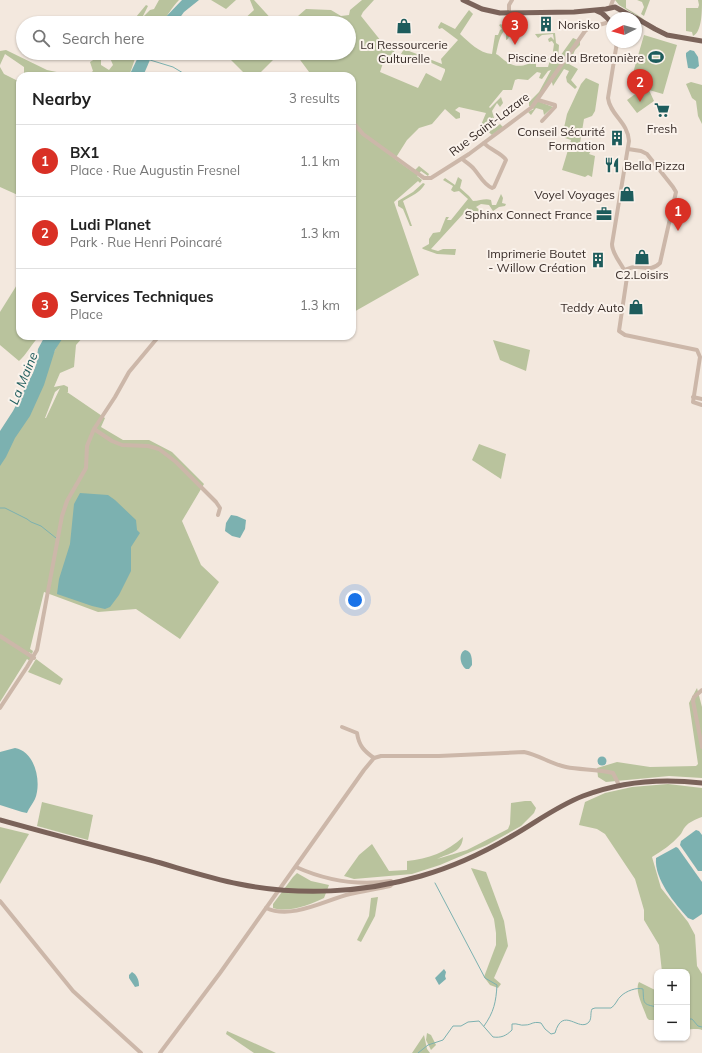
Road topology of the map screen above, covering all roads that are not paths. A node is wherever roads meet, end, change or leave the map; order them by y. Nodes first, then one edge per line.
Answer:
1 (462, 0) edge
2 (512, 0) edge
3 (613, 0) edge
4 (613, 8) junction
5 (594, 11) junction
6 (612, 12) edge
7 (618, 12) edge
8 (626, 12) edge
9 (509, 13) junction
10 (606, 16) edge
11 (606, 22) edge
12 (642, 22) edge
13 (702, 39) edge
14 (616, 48) edge
15 (538, 100) junction
16 (542, 121) dead end
17 (356, 126) edge
18 (484, 143) junction
19 (628, 149) junction
20 (462, 159) junction
21 (625, 270) junction
22 (156, 340) edge
23 (693, 397) junction
24 (702, 399) edge
25 (702, 405) edge
26 (94, 429) junction
27 (218, 515) dead end
28 (0, 636) edge
29 (34, 658) junction
30 (702, 690) edge
31 (0, 708) edge
32 (342, 727) dead end
33 (702, 747) edge
34 (374, 758) junction
35 (702, 783) edge
36 (619, 785) junction
37 (0, 820) edge
38 (296, 867) junction
39 (401, 881) junction
40 (393, 883) junction
41 (0, 901) edge
42 (266, 908) junction
43 (141, 1053) edge
44 (160, 1053) edge

1 - 9 main road
2 - 9 street
3 - 4 street
4 - 5 main road
4 - 6 main road
4 - 7 main road
4 - 8 main road
5 - 9 main road
5 - 10 main road
11 - 15 street, Rue Saint-Lazare
12 - 13 main road
14 - 19 street
15 - 16 street
15 - 18 street, Rue Saint-Lazare
17 - 20 street, Rue Saint-Lazare
18 - 20 street, Rue Saint-Lazare
18 - 20 street
19 - 21 street
19 - 21 street
21 - 23 street
22 - 26 street
23 - 24 street
23 - 25 street
26 - 27 street
26 - 29 street
28 - 29 street
29 - 31 street
30 - 33 street
32 - 34 street
34 - 36 street
34 - 38 street
35 - 36 main road
36 - 39 main road
37 - 40 main road
38 - 39 street
38 - 42 street
39 - 40 main road
40 - 42 street
41 - 43 street
42 - 44 street

